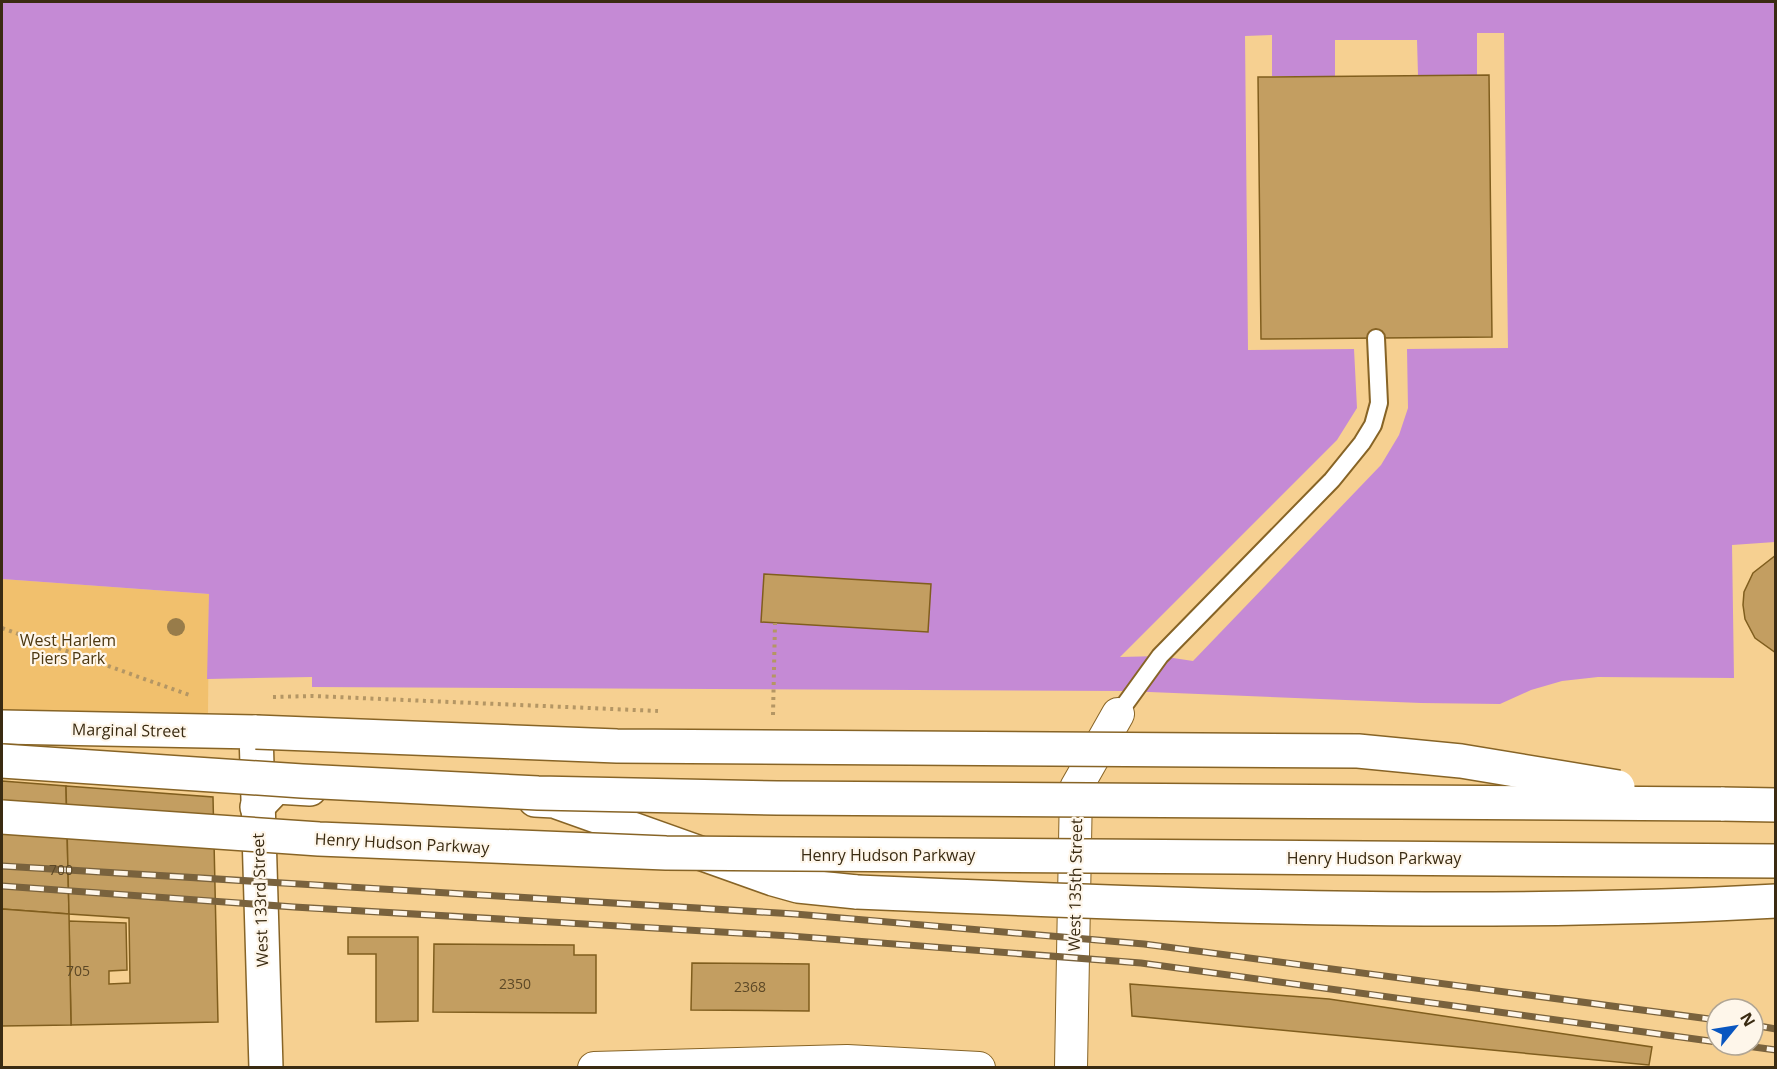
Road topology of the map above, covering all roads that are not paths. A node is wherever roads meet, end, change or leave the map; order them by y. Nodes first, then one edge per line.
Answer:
1 (1376, 338) dead end
2 (1118, 714) joint
3 (2, 727) edge
4 (256, 732) junction
5 (2, 761) edge
6 (1720, 804) junction
7 (1776, 805) edge
8 (258, 807) junction
9 (2, 817) edge
10 (1776, 861) edge
11 (1776, 902) edge
12 (634, 1067) edge
13 (266, 1068) edge
14 (594, 1068) edge
15 (979, 1068) edge
16 (1071, 1068) edge

1 - 2 lane
2 - 16 street, West 135th Street
3 - 4 main road, Marginal Street
4 - 6 main road, Marginal Street, bridge
4 - 8 main road, West 133rd Street
5 - 6 main road, bridge
6 - 7 main road
8 - 11 main road, bridge
8 - 13 main road, West 133rd Street
9 - 10 main road, Henry Hudson Parkway, bridge
12 - 14 street
12 - 15 street

